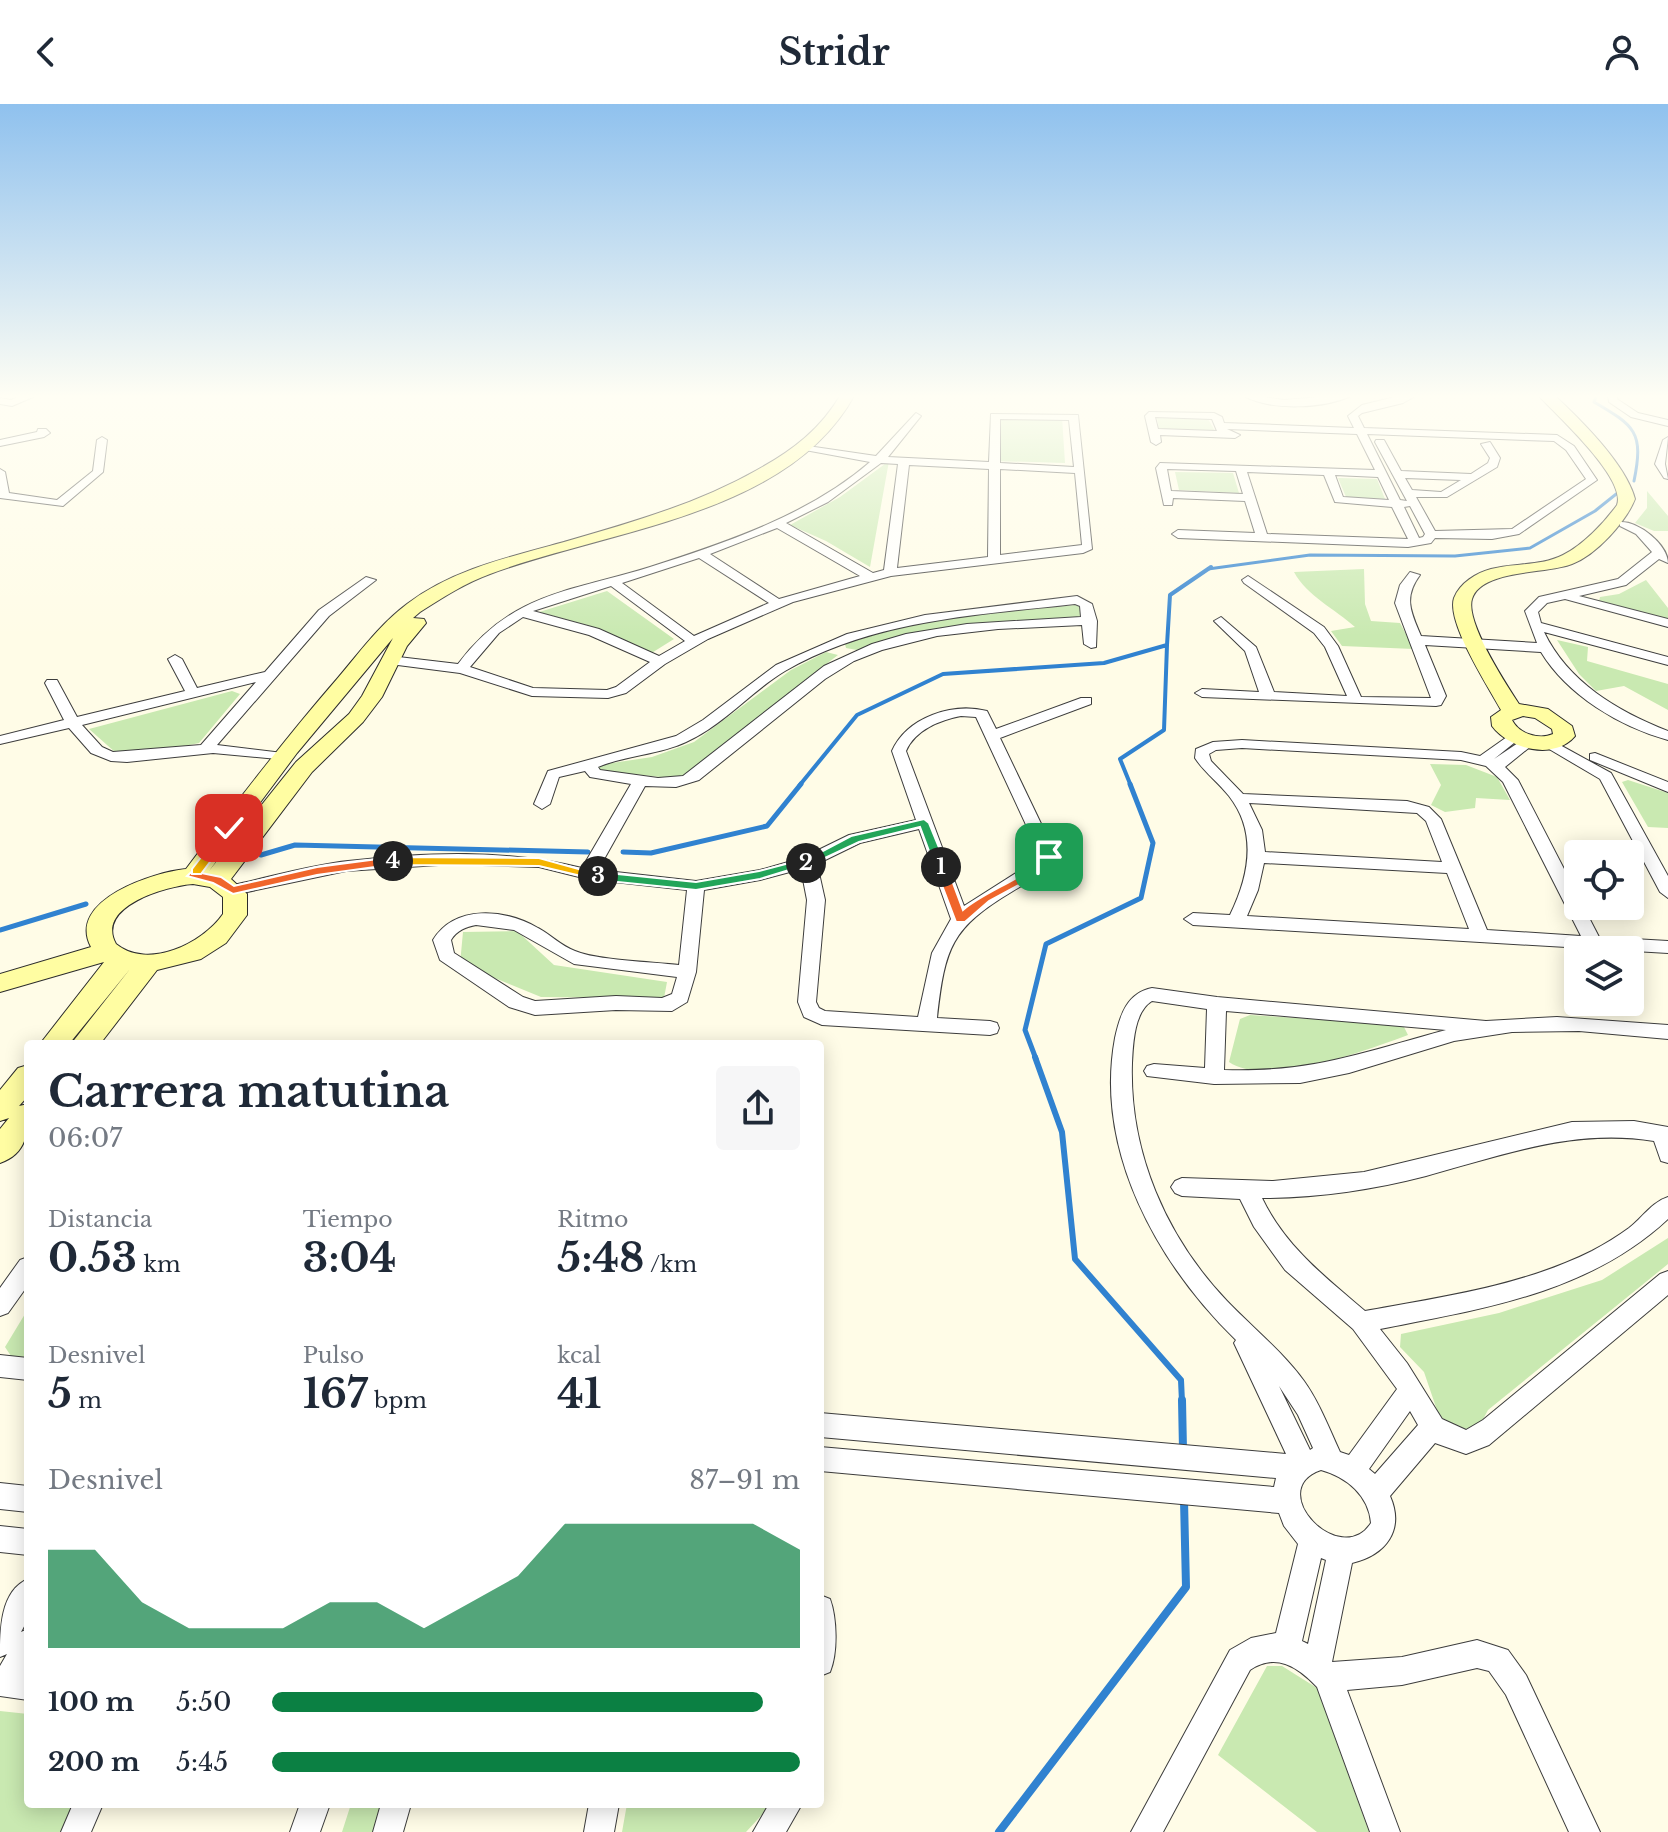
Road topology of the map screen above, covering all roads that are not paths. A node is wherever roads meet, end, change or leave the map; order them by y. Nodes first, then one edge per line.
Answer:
1 (1382, 474) edge
2 (1397, 474) edge
3 (0, 475) edge
4 (95, 475) edge
5 (763, 475) edge
6 (777, 475) edge
7 (859, 475) edge
8 (902, 475) edge
9 (994, 475) edge
10 (1079, 475) edge
11 (1163, 475) edge
12 (1242, 475) edge
13 (1329, 475) edge
14 (1413, 475) edge
15 (1476, 475) edge
16 (1591, 475) edge
17 (1614, 475) edge
18 (1617, 475) edge
19 (1473, 477) junction
20 (18, 498) junction
21 (1249, 498) junction
22 (1409, 499) junction
23 (1396, 503) junction
24 (0, 511) edge
25 (777, 523) junction
26 (1624, 524) junction
27 (1178, 534) dead end
28 (1431, 534) junction
29 (1262, 537) junction
30 (1416, 543) junction
31 (701, 554) junction
32 (1664, 557) edge
33 (994, 558) junction
34 (1571, 563) junction
35 (890, 572) junction
36 (1414, 575) dead end
37 (871, 577) junction
38 (370, 580) dead end
39 (1248, 580) dead end
40 (613, 582) junction
41 (1564, 596) junction
42 (777, 603) junction
43 (520, 612) junction
44 (1090, 621) junction
45 (1221, 621) dead end
46 (1668, 623) edge
47 (1536, 626) junction
48 (285, 631) dead end
49 (307, 632) junction
50 (1412, 636) junction
51 (693, 641) junction
52 (1485, 641) junction
53 (830, 644) junction
54 (1091, 644) dead end
55 (1544, 644) junction
56 (850, 657) junction
57 (175, 659) dead end
58 (390, 660) junction
59 (660, 661) junction
60 (1668, 661) edge
61 (462, 669) junction
62 (269, 675) junction
63 (52, 683) dead end
64 (193, 693) junction
65 (1202, 693) dead end
66 (1268, 696) junction
67 (1086, 701) dead end
68 (1356, 701) junction
69 (1521, 711) junction
70 (71, 724) junction
71 (994, 735) junction
72 (1668, 736) edge
73 (0, 740) edge
74 (1538, 740) junction
75 (208, 745) junction
76 (286, 753) junction
77 (113, 758) junction
78 (1491, 763) junction
79 (589, 766) junction
80 (1613, 773) junction
81 (101, 774) dead end
82 (640, 781) junction
83 (1668, 787) edge
84 (285, 789) junction
85 (1239, 798) junction
86 (542, 804) dead end
87 (924, 823) junction
88 (1259, 857) junction
89 (808, 862) junction
90 (1452, 868) junction
91 (587, 874) junction
92 (696, 886) junction
93 (220, 887) junction
94 (1668, 892) edge
95 (960, 919) junction
96 (1193, 919) dead end
97 (1236, 921) junction
98 (1480, 934) junction
99 (1590, 936) edge
100 (1564, 940) edge
101 (1644, 945) edge
102 (1668, 947) edge
103 (109, 948) junction
104 (149, 963) junction
105 (0, 965) edge
106 (687, 972) junction
107 (0, 983) edge
108 (1217, 1004) junction
109 (927, 1023) junction
110 (990, 1028) dead end
111 (1489, 1028) junction
112 (1668, 1032) edge
113 (56, 1040) edge
114 (88, 1040) edge
115 (1154, 1071) dead end
116 (1214, 1077) junction
117 (24, 1081) edge
118 (0, 1110) edge
119 (24, 1120) edge
120 (1666, 1141) edge
121 (0, 1151) edge
122 (1182, 1187) dead end
123 (1248, 1192) junction
124 (1668, 1206) edge
125 (24, 1279) edge
126 (1668, 1281) edge
127 (0, 1306) edge
128 (1361, 1322) junction
129 (1236, 1327) junction
130 (0, 1366) edge
131 (24, 1369) edge
132 (1410, 1391) junction
133 (824, 1425) edge
134 (1433, 1427) junction
135 (824, 1459) edge
136 (1342, 1464) junction
137 (1299, 1465) junction
138 (1376, 1493) junction
139 (0, 1496) edge
140 (24, 1499) edge
141 (1286, 1501) junction
142 (0, 1539) edge
143 (1312, 1540) junction
144 (24, 1542) edge
145 (1341, 1551) junction
146 (24, 1599) edge
147 (0, 1643) edge
148 (24, 1653) edge
149 (1307, 1661) junction
150 (11, 1684) edge
151 (86, 1808) edge
152 (314, 1808) edge
153 (395, 1808) edge
154 (603, 1808) edge
155 (784, 1808) edge
156 (76, 1832) edge
157 (305, 1832) edge
158 (388, 1832) edge
159 (599, 1832) edge
160 (768, 1832) edge
161 (1146, 1832) edge
162 (1385, 1832) edge
163 (1585, 1832) edge

1 - 23 street
2 - 22 street
3 - 20 street
4 - 20 street
5 - 76 main road
6 - 58 main road
7 - 25 street
8 - 35 street
9 - 33 street
10 - 33 street
11 - 21 street
12 - 21 street
13 - 23 street
14 - 19 street
15 - 19 street
16 - 28 street
17 - 34 main road
18 - 26 main road
19 - 22 street
20 - 24 street
21 - 29 street
22 - 23 street
22 - 28 street
23 - 30 street
25 - 31 street
25 - 37 street
26 - 32 street
26 - 34 main road
27 - 29 street
28 - 30 street
29 - 30 street
31 - 40 street
31 - 42 street
32 - 41 street
33 - 35 street
34 - 52 main road
35 - 37 street
36 - 50 street
37 - 42 street
38 - 49 street
39 - 68 street
40 - 43 street
40 - 51 street
41 - 46 street
41 - 47 street
42 - 51 street
43 - 59 street
43 - 61 street
44 - 53 street
44 - 54 street
44 - 56 street
45 - 66 street
47 - 55 street
47 - 60 street
48 - 49 street
49 - 62 street
50 - 52 street
50 - 68 street
51 - 59 street
52 - 55 street
52 - 69 main road
53 - 56 street
53 - 79 street
55 - 72 street
56 - 82 street
57 - 64 street
58 - 61 street
58 - 84 main road
59 - 61 street
62 - 64 street
62 - 75 street
63 - 70 street
64 - 70 street
65 - 66 street
66 - 68 street
67 - 71 street
69 - 74 main road
69 - 74 main road
70 - 73 street
70 - 77 street
71 - 87 street
71 - 95 street
74 - 78 street
74 - 80 street
75 - 76 street
75 - 77 street
76 - 84 main road
76 - 93 main road
77 - 81 street
78 - 85 street
78 - 99 street
79 - 82 street
79 - 86 street
80 - 83 street
80 - 94 street
82 - 91 street
84 - 93 main road
85 - 88 street
85 - 90 street
87 - 89 street
87 - 95 street
88 - 90 street
88 - 97 street
89 - 92 street
89 - 109 street
90 - 98 street
91 - 92 street
91 - 93 street
92 - 106 street
93 - 103 main road
93 - 104 main road
95 - 109 street
96 - 97 street
97 - 98 street
98 - 100 street
101 - 102 street
103 - 104 main road
103 - 105 main road
103 - 107 main road
103 - 113 main road
104 - 114 main road
106 - 106 street
108 - 111 street
108 - 116 street
108 - 129 street
109 - 110 street
111 - 112 street
111 - 116 street
115 - 116 street
117 - 118 main road
119 - 121 main road
120 - 123 street
122 - 123 street
123 - 128 street
124 - 128 street
125 - 127 street
126 - 134 street
128 - 132 street
129 - 136 street
129 - 137 street
130 - 131 street
132 - 134 street
132 - 136 street
133 - 137 street
134 - 138 street
135 - 141 street
136 - 137 street
136 - 138 street
137 - 141 street
138 - 145 street
139 - 140 street
141 - 143 street
142 - 144 street
143 - 145 street
143 - 149 street
145 - 149 street
146 - 147 street
148 - 150 street
149 - 161 street
149 - 162 street
149 - 163 street
151 - 156 street
152 - 157 street
153 - 158 street
154 - 159 street
155 - 160 street

